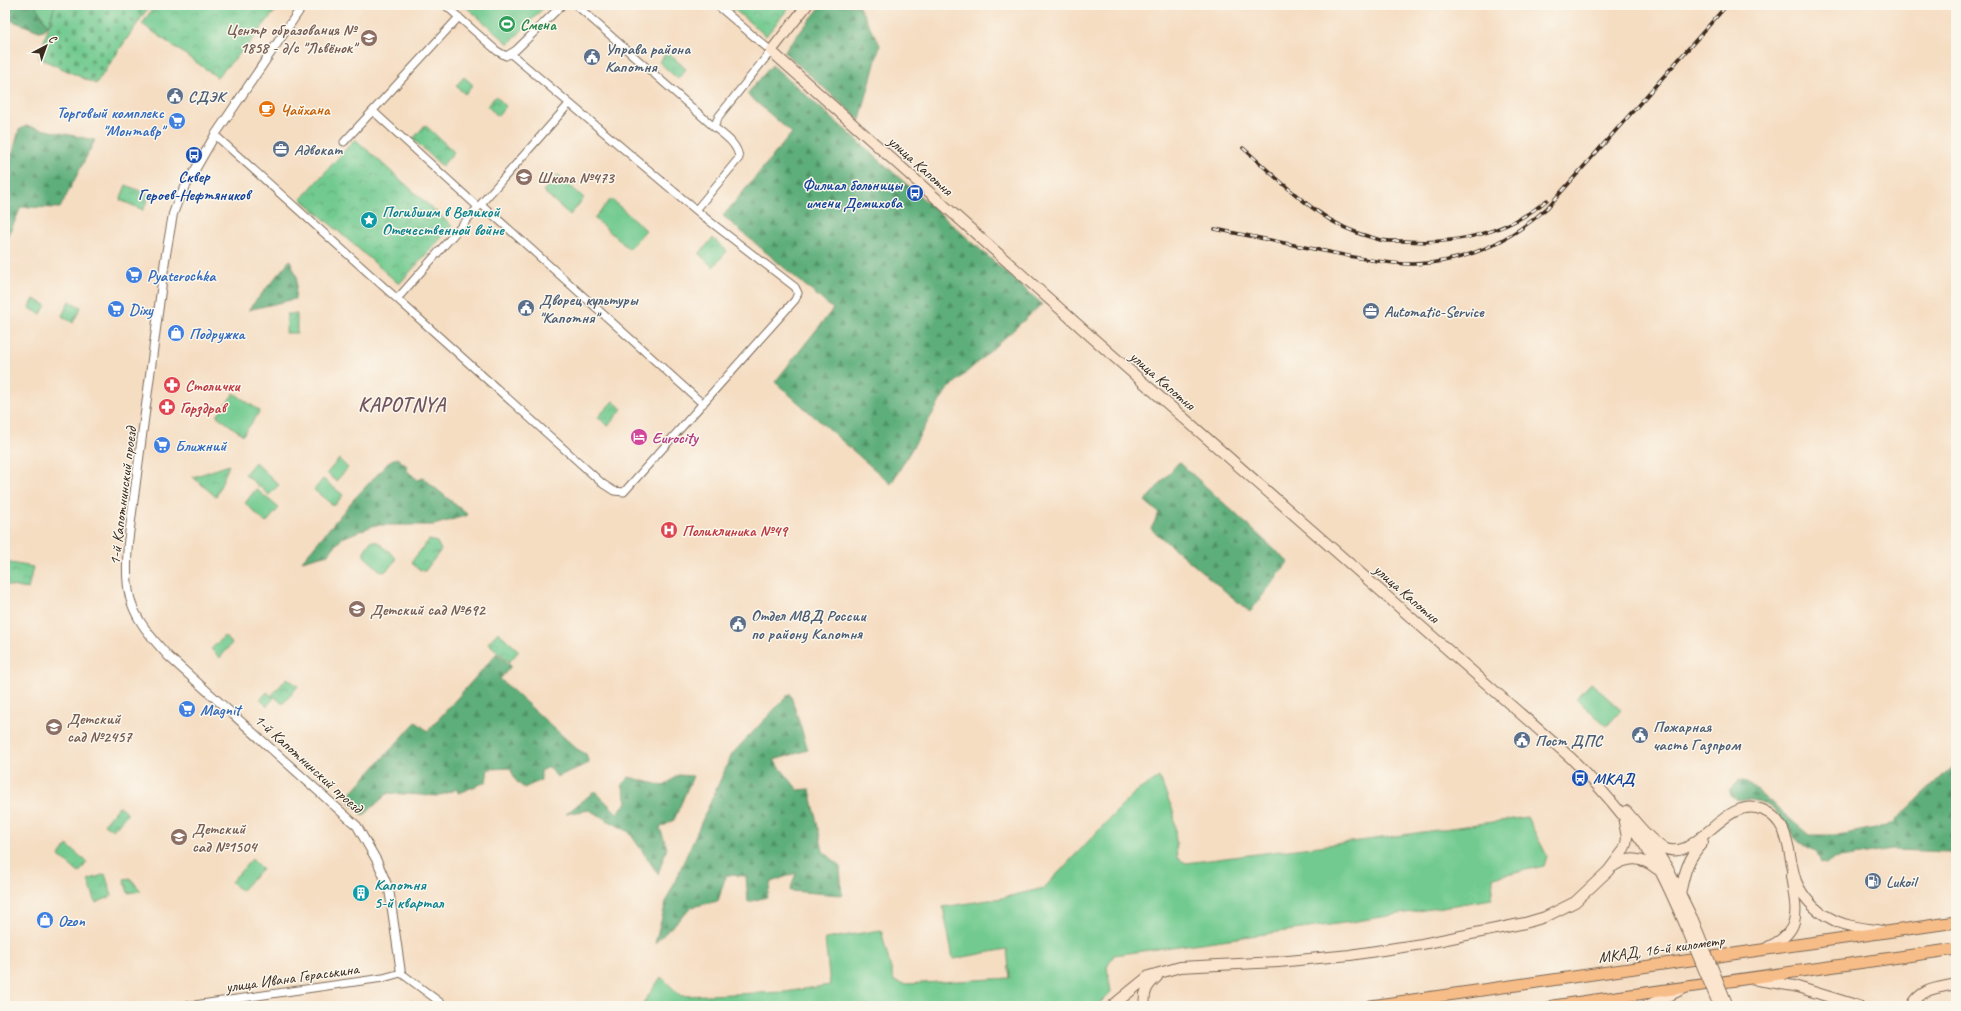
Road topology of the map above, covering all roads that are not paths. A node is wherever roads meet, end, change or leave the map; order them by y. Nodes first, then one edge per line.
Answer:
1 (304, 5) edge
2 (445, 5) edge
3 (562, 5) edge
4 (576, 5) edge
5 (717, 5) edge
6 (807, 5) edge
7 (459, 18) junction
8 (771, 51) junction
9 (511, 54) junction
10 (569, 104) junction
11 (374, 112) junction
12 (714, 127) junction
13 (215, 135) junction
14 (344, 142) dead end
15 (480, 205) junction
16 (696, 210) junction
17 (397, 299) junction
18 (703, 404) junction
19 (1582, 768) junction
20 (1621, 814) junction
21 (1646, 834) junction
22 (1608, 871) junction
23 (1660, 871) junction
24 (1680, 894) junction
25 (1689, 921) junction
26 (1956, 922) edge
27 (1886, 932) junction
28 (1956, 948) edge
29 (1762, 949) junction
30 (1166, 970) junction
31 (401, 973) junction
32 (1739, 979) junction
33 (1956, 984) edge
34 (1689, 986) junction
35 (187, 1006) edge
36 (445, 1006) edge
37 (1112, 1006) edge
38 (1144, 1006) edge
39 (1371, 1006) edge
40 (1552, 1006) edge
41 (1646, 1006) edge
42 (1719, 1006) edge
43 (1728, 1006) edge
44 (1859, 1006) edge
45 (1912, 1006) edge

1 - 13 street, 1-й Капотнинский проезд
2 - 7 street
3 - 9 street
4 - 12 street
5 - 8 street
6 - 8 main road
7 - 9 street
7 - 11 street
8 - 12 street
8 - 19 main road, улица Капотня
9 - 10 street
10 - 15 street
10 - 16 street
11 - 14 street
11 - 15 street
12 - 16 street
13 - 17 street
13 - 31 street, 1-й Капотнинский проезд
15 - 17 street
15 - 18 street
16 - 18 street
17 - 18 street
19 - 20 main road
19 - 21 main road
20 - 22 main road
20 - 23 main road
21 - 24 main road
21 - 27 main road
22 - 23 main road
22 - 30 main road
23 - 25 main road
24 - 25 main road
24 - 29 main road
25 - 42 main road, bridge
25 - 43 main road, bridge
26 - 27 highway, МКАД, 16-й километр
27 - 29 highway, МКАД, 16-й километр
28 - 32 highway
29 - 39 highway, МКАД, 16-й километр
30 - 37 main road
30 - 38 main road
31 - 35 street, улица Ивана Гераськина
31 - 36 street
32 - 34 highway
32 - 44 main road
33 - 45 main road
34 - 40 highway
34 - 41 main road

